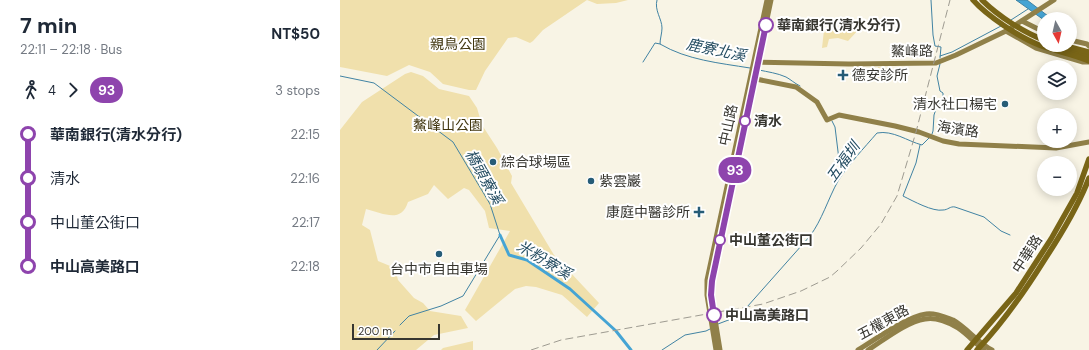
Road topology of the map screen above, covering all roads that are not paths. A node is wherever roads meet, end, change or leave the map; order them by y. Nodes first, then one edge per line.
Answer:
1 (767, 0) edge
2 (771, 0) edge
3 (973, 0) edge
4 (977, 0) edge
5 (982, 0) edge
6 (988, 0) edge
7 (1054, 0) edge
8 (1022, 21) junction
9 (1037, 28) edge
10 (1006, 31) junction
11 (1037, 32) edge
12 (1037, 36) edge
13 (1037, 40) edge
14 (1077, 42) edge
15 (1077, 45) edge
16 (1089, 47) edge
17 (1077, 49) edge
18 (1075, 52) edge
19 (1089, 52) edge
20 (1089, 56) edge
21 (1089, 61) edge
22 (756, 62) junction
23 (753, 78) junction
24 (1089, 142) edge
25 (1089, 159) edge
26 (1089, 178) edge
27 (975, 341) junction
28 (981, 348) edge
29 (716, 350) edge
30 (720, 350) edge
31 (858, 350) edge
32 (868, 350) edge
33 (967, 350) edge
34 (992, 350) edge

1 - 22 street, 中山路
2 - 22 street, 中山路
3 - 21 main road, bridge
4 - 13 main road, bridge
5 - 12 main road, bridge
6 - 11 main road
7 - 8 street, 鰲峰路
8 - 9 street
8 - 10 street, 鰲峰路
10 - 21 street
10 - 22 street, 鰲峰路
14 - 16 street
15 - 16 main road
17 - 19 main road
18 - 20 main road
22 - 23 street, 中山路
23 - 24 street, 海濱路
23 - 29 street, 中山路
23 - 30 street, 中山路
25 - 27 main road, 中華路
26 - 28 main road, 中華路
27 - 28 street, 五權東路
27 - 31 street, 五權東路
27 - 32 street, 五權東路
27 - 33 main road, 中華路
28 - 34 street, 五權東路

